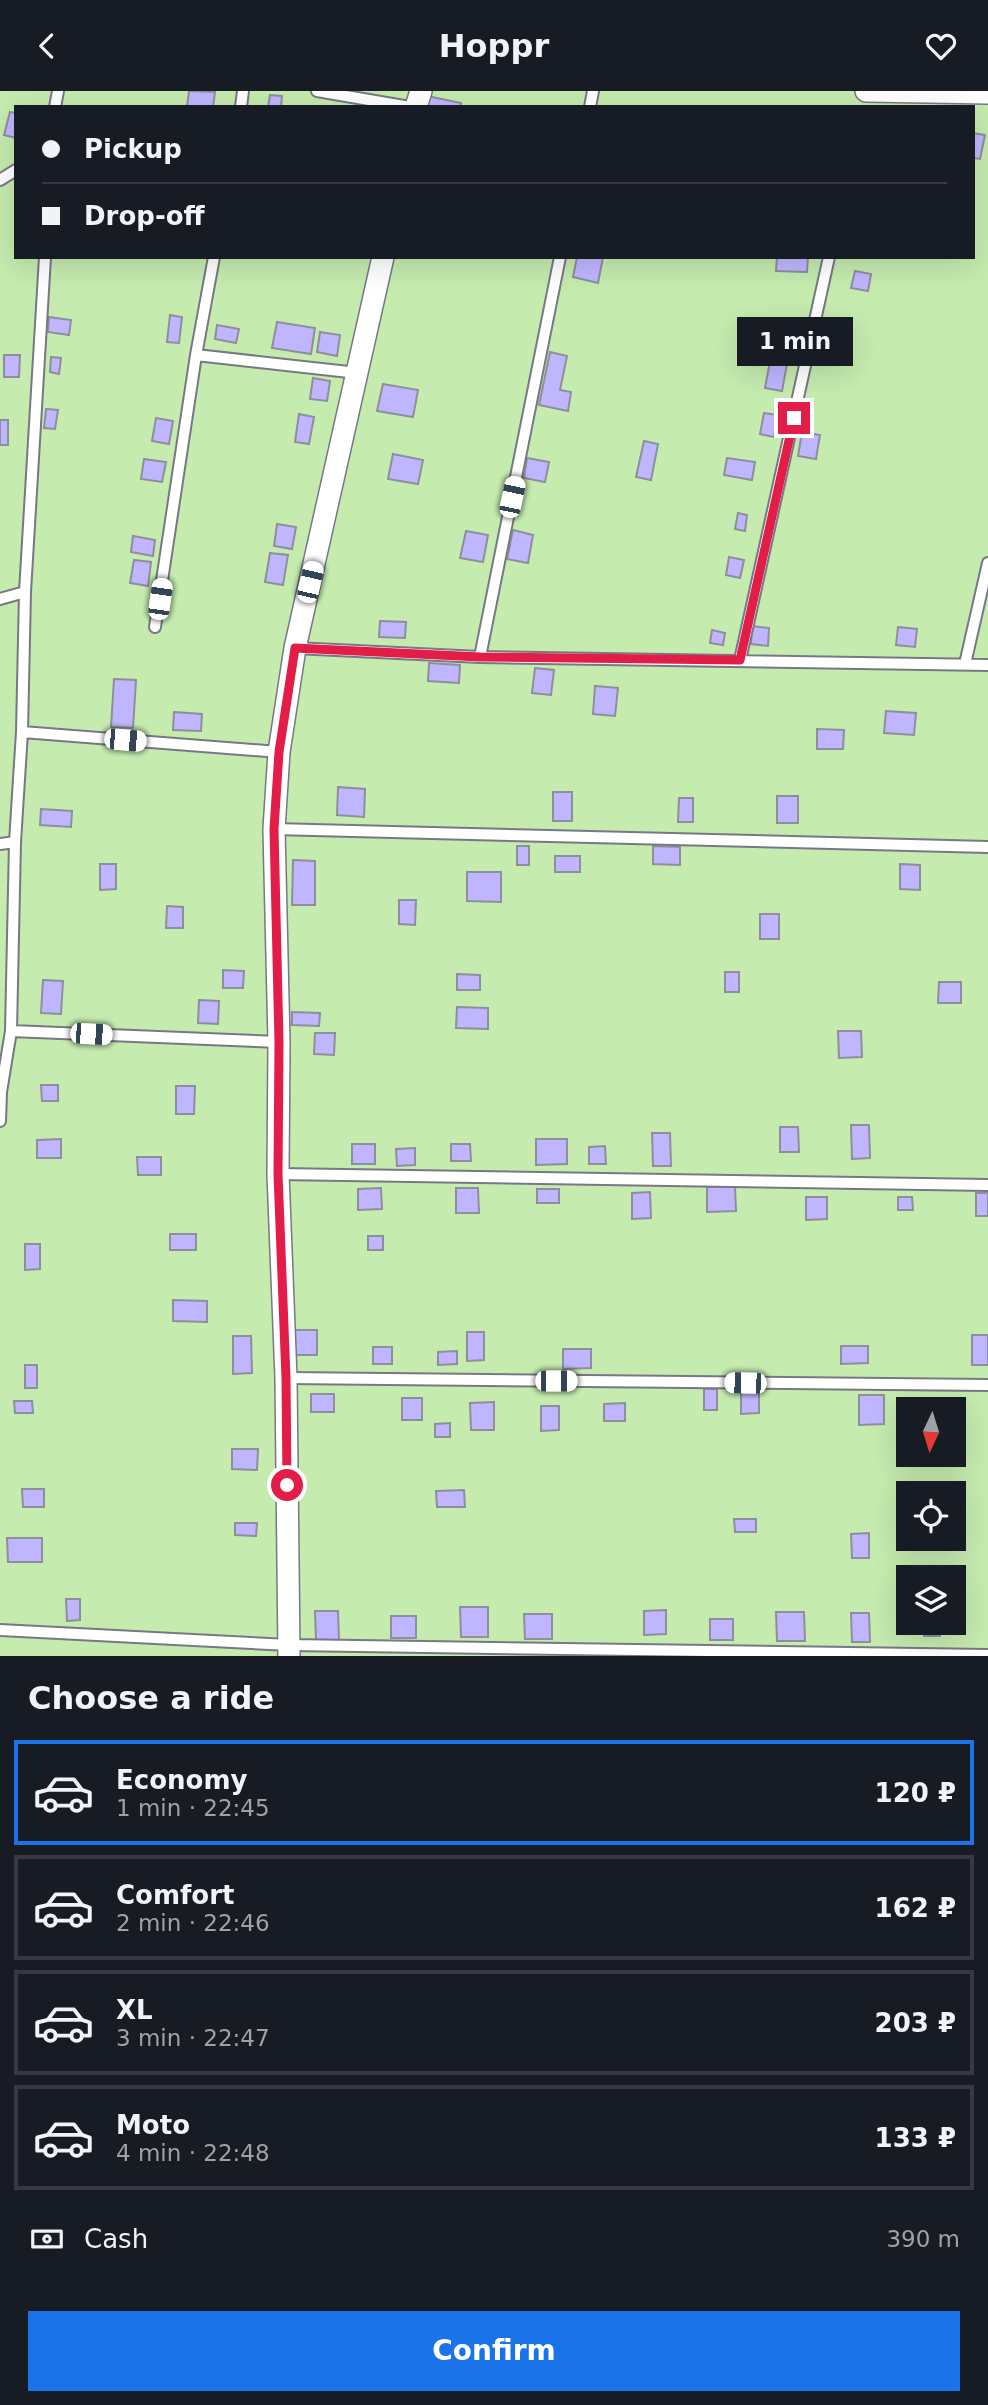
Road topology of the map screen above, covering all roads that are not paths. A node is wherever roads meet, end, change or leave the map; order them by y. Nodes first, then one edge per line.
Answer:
1 (317, 91) edge
2 (988, 93) edge
3 (865, 94) edge
4 (398, 105) edge
5 (45, 259) edge
6 (214, 259) edge
7 (383, 259) edge
8 (560, 259) edge
9 (829, 259) edge
10 (196, 355) junction
11 (358, 373) junction
12 (988, 563) edge
13 (24, 592) junction
14 (0, 599) edge
15 (155, 627) dead end
16 (295, 648) junction
17 (480, 657) junction
18 (740, 660) junction
19 (965, 664) junction
20 (988, 664) edge
21 (22, 731) junction
22 (279, 752) junction
23 (274, 829) junction
24 (15, 842) junction
25 (0, 844) edge
26 (988, 847) edge
27 (11, 1031) junction
28 (279, 1042) junction
29 (0, 1093) edge
30 (0, 1121) edge
31 (278, 1174) junction
32 (988, 1185) edge
33 (286, 1378) junction
34 (988, 1385) edge
35 (0, 1630) edge
36 (289, 1650) edge
37 (988, 1655) edge

1 - 4 lane
2 - 3 street
5 - 13 lane
6 - 10 lane
7 - 11 street
8 - 17 lane
9 - 18 lane
10 - 11 lane
10 - 15 lane
11 - 16 street
12 - 19 lane
13 - 14 lane
13 - 21 lane
16 - 17 lane
16 - 22 street
17 - 18 lane
18 - 19 lane
19 - 20 lane
21 - 22 lane
21 - 24 lane
22 - 23 street
23 - 26 lane
23 - 28 street
24 - 25 lane
24 - 27 lane
27 - 28 lane
27 - 29 lane
28 - 31 street
29 - 30 lane
31 - 32 lane
31 - 33 street
33 - 34 lane
33 - 36 street
35 - 36 lane
36 - 37 lane

